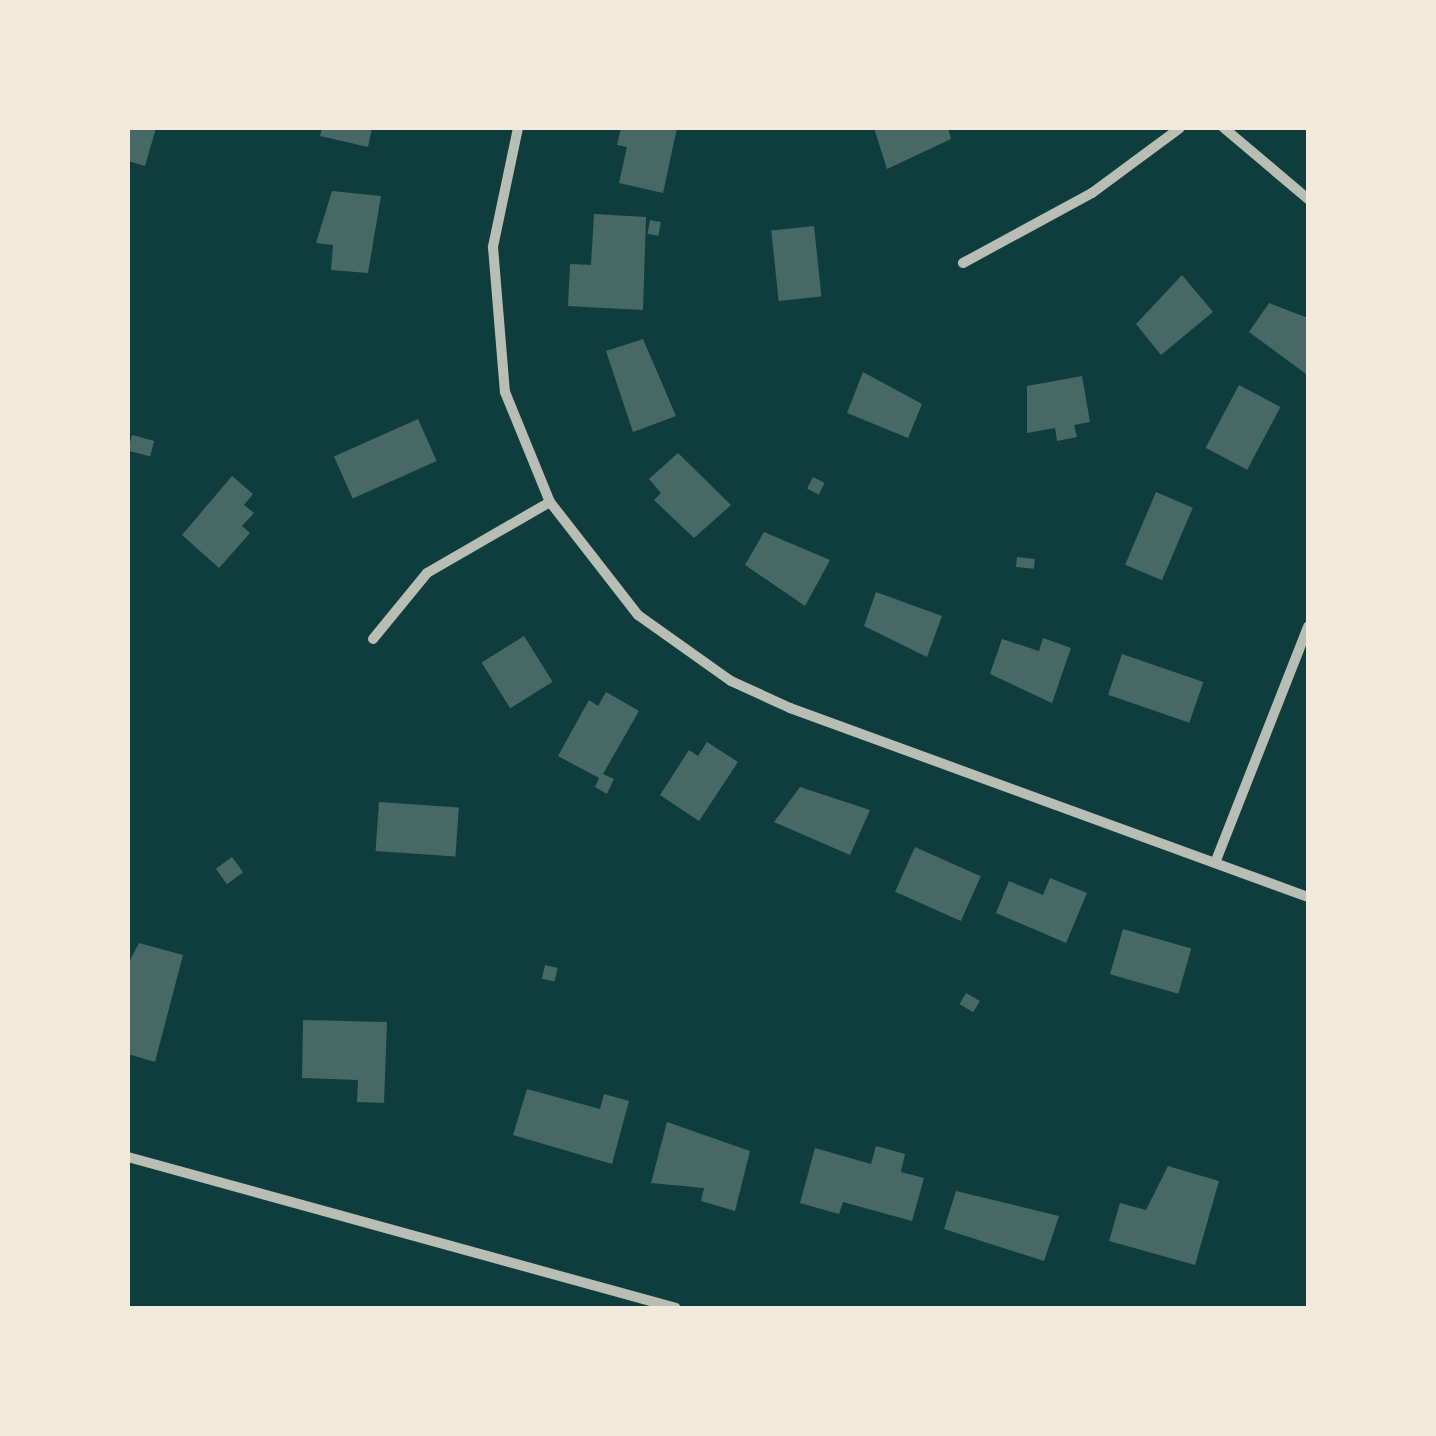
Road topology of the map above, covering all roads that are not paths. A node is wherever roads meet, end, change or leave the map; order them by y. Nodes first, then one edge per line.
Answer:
1 (518, 128) edge
2 (1180, 128) edge
3 (1224, 128) edge
4 (1308, 199) edge
5 (963, 263) dead end
6 (550, 502) junction
7 (1308, 626) edge
8 (373, 639) dead end
9 (1215, 863) junction
10 (1308, 897) edge
11 (128, 1158) edge
12 (676, 1308) edge

1 - 6 street
2 - 5 street
3 - 4 street
6 - 8 street
6 - 9 street
7 - 9 street
9 - 10 street
11 - 12 street

